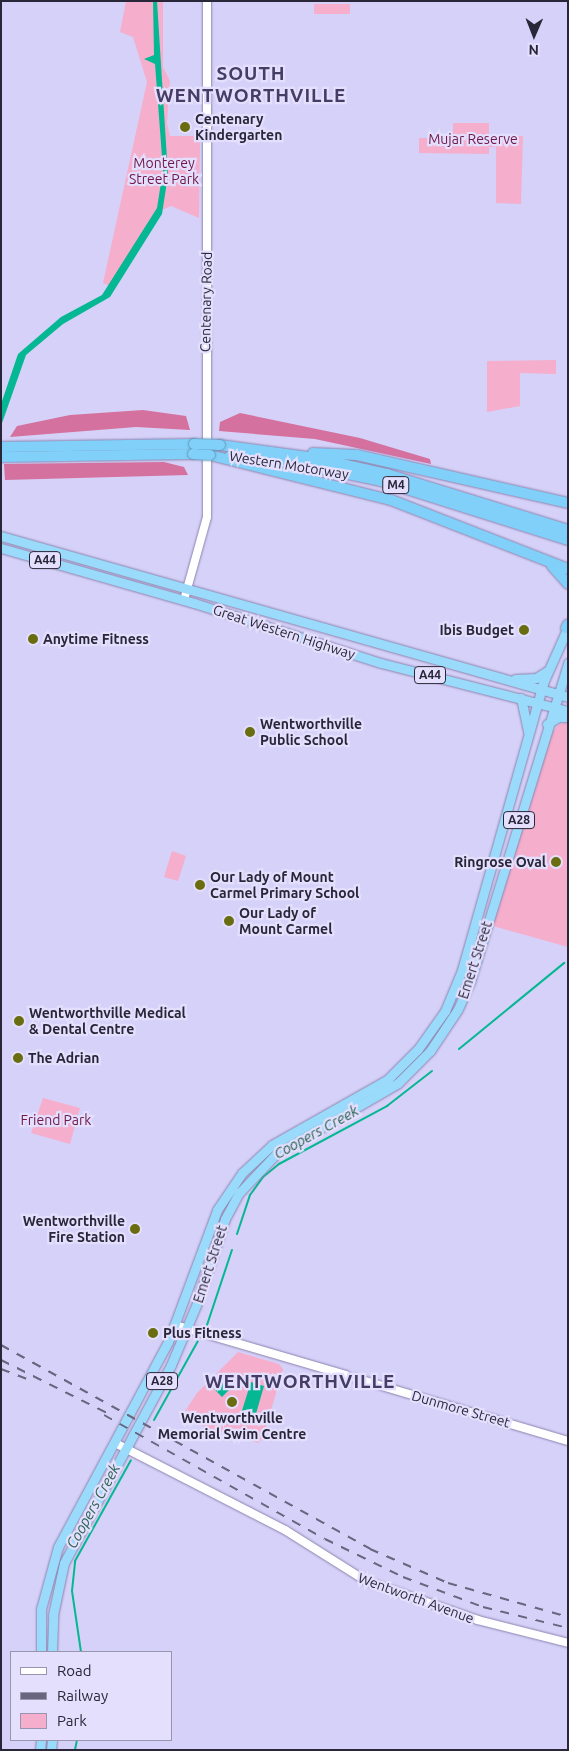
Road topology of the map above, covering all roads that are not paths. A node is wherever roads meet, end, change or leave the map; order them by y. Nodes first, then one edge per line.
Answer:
1 (207, 1) edge
2 (2, 452) edge
3 (217, 453) junction
4 (289, 453) junction
5 (568, 503) edge
6 (568, 530) edge
7 (1, 536) edge
8 (568, 540) edge
9 (1, 548) edge
10 (527, 554) junction
11 (568, 569) edge
12 (568, 584) edge
13 (189, 587) junction
14 (184, 600) junction
15 (567, 626) edge
16 (568, 663) edge
17 (548, 671) junction
18 (505, 679) junction
19 (542, 689) junction
20 (556, 693) junction
21 (568, 696) edge
22 (521, 698) junction
23 (538, 703) junction
24 (552, 707) junction
25 (568, 711) edge
26 (568, 717) edge
27 (547, 724) junction
28 (529, 734) junction
29 (175, 1325) junction
30 (188, 1329) junction
31 (568, 1441) edge
32 (115, 1443) junction
33 (126, 1448) junction
34 (568, 1644) edge
35 (41, 1651) edge
36 (52, 1651) edge

1 - 13 main road, Centenary Road
2 - 3 highway, Western Motorway / M4, bridge
3 - 4 highway, Western Motorway / M4
3 - 8 highway, Western Motorway / M4
3 - 10 highway
4 - 5 highway
4 - 6 highway, Western Motorway / M4
7 - 13 highway, Great Western Highway / A44
9 - 14 highway, Great Western Highway / A44
10 - 11 highway
10 - 12 highway
13 - 14 main road, Centenary Road
13 - 18 highway, Great Western Highway / A44
14 - 22 highway, Great Western Highway / A44
15 - 17 highway, A28
16 - 20 highway, A28
17 - 18 highway
17 - 19 highway, A28
18 - 19 highway, Great Western Highway / A44
19 - 20 highway, Great Western Highway / A44
19 - 23 highway, A28
20 - 21 highway, Great Western Highway / A44
20 - 24 highway, Emert Street / A28
22 - 23 highway, Great Western Highway / A44
22 - 28 highway
23 - 24 highway, Great Western Highway / A44
23 - 28 highway, Emert Street / A28
24 - 25 highway, Great Western Highway / A44
24 - 27 highway, Emert Street / A28
26 - 27 highway
27 - 30 highway, Emert Street / A28
28 - 29 highway, Emert Street / A28
29 - 30 main road
29 - 32 highway, A28
30 - 31 main road, Dunmore Street
30 - 33 highway, A28
32 - 33 main road, Wentworth Avenue
32 - 35 highway, A28
33 - 34 main road, Wentworth Avenue
33 - 36 highway, A28

